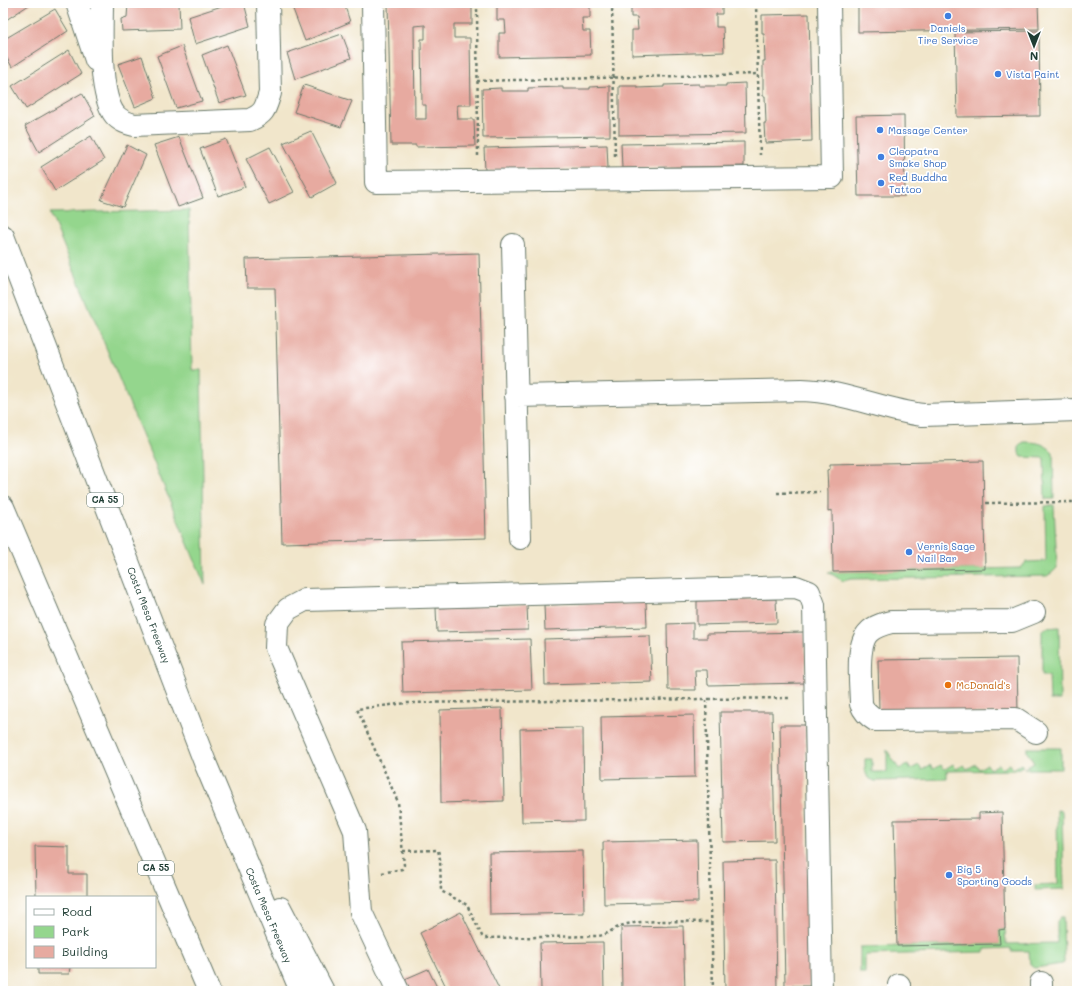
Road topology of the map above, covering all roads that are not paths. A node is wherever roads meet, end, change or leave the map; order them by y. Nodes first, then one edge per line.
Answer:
1 (77, 3) edge
2 (102, 3) edge
3 (268, 3) edge
4 (373, 3) edge
5 (829, 3) edge
6 (103, 82) junction
7 (3, 236) edge
8 (513, 245) dead end
9 (516, 396) junction
10 (1077, 410) edge
11 (3, 507) edge
12 (520, 538) dead end
13 (1034, 612) dead end
14 (1036, 732) dead end
15 (206, 764) junction
16 (209, 991) edge
17 (301, 991) edge
18 (323, 991) edge
19 (398, 991) edge
20 (821, 991) edge

1 - 6 main road
2 - 6 main road
3 - 6 main road
4 - 5 main road
7 - 15 main road, Costa Mesa Freeway / CA 55
8 - 9 main road
9 - 10 main road
9 - 12 main road
11 - 16 main road, CA 55
13 - 14 main road
15 - 17 main road, Costa Mesa Freeway / CA 55
15 - 18 main road
19 - 20 main road

